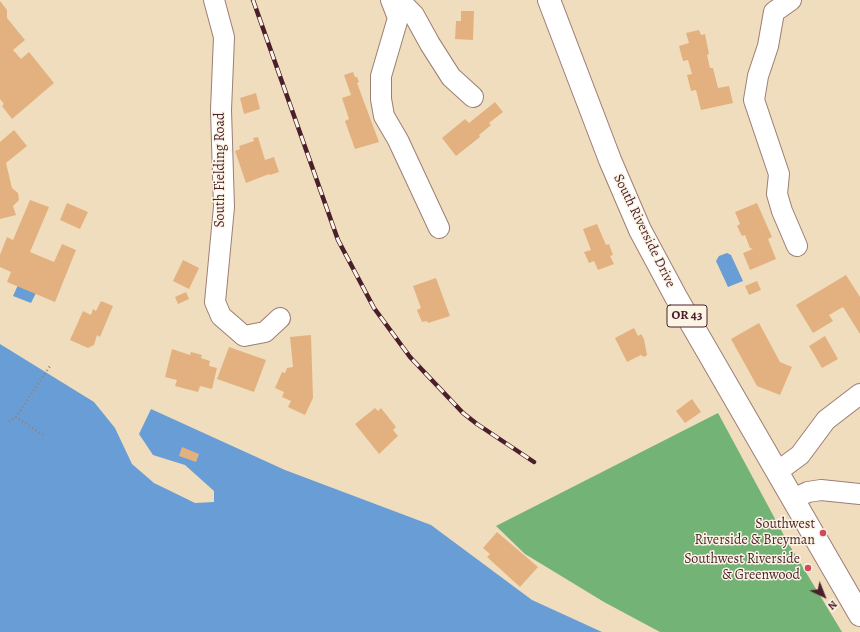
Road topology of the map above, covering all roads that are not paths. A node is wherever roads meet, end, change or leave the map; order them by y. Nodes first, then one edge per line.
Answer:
1 (214, 0) edge
2 (391, 0) edge
3 (399, 0) edge
4 (549, 0) edge
5 (791, 0) edge
6 (473, 97) dead end
7 (439, 228) dead end
8 (797, 246) dead end
9 (280, 318) dead end
10 (860, 394) edge
11 (777, 472) junction
12 (860, 494) edge
13 (793, 499) junction
14 (860, 615) edge

1 - 9 street, South Fielding Road
2 - 7 street
3 - 6 street
4 - 11 main road, South Riverside Drive / OR 43
5 - 8 street
10 - 11 street
11 - 13 main road, South Riverside Drive / OR 43
12 - 13 street
13 - 14 main road, South Riverside Drive / OR 43

